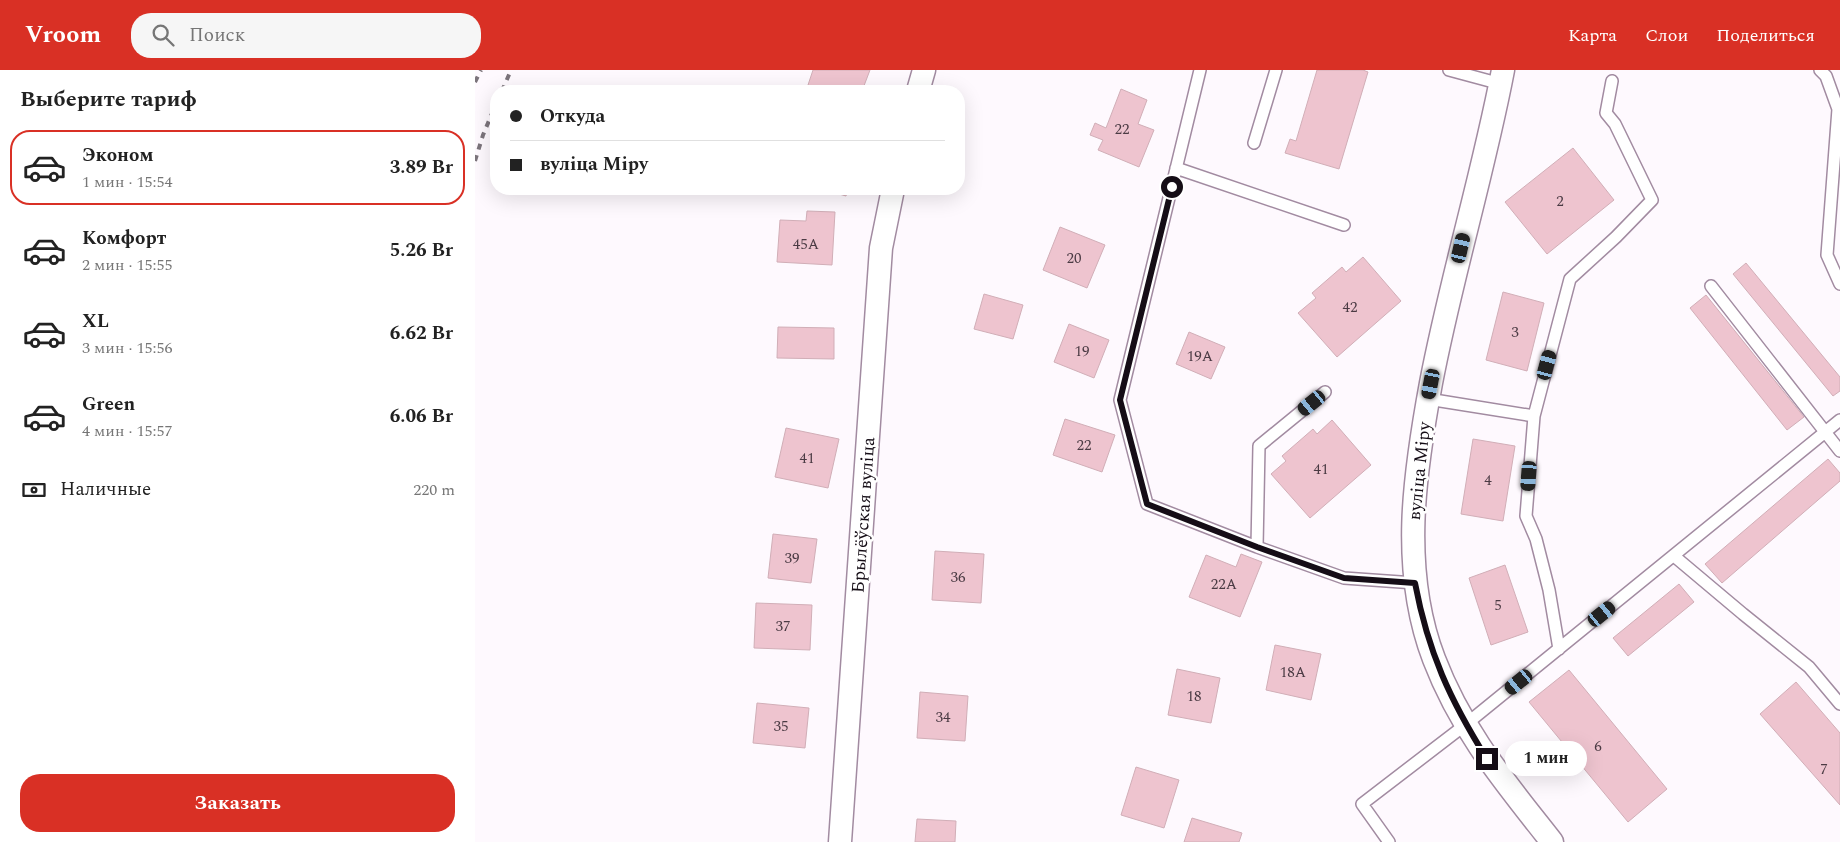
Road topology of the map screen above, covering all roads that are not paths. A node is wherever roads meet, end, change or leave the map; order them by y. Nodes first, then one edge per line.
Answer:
1 (923, 70) edge
2 (1200, 70) edge
3 (1276, 70) edge
4 (1449, 70) edge
5 (1820, 70) edge
6 (1502, 77) edge
7 (1612, 81) dead end
8 (919, 85) edge
9 (1254, 143) dead end
10 (1176, 168) junction
11 (892, 195) edge
12 (1344, 225) dead end
13 (1840, 284) edge
14 (1711, 286) dead end
15 (1325, 392) dead end
16 (1428, 399) junction
17 (1534, 416) junction
18 (1840, 420) edge
19 (1825, 433) junction
20 (1840, 452) edge
21 (1257, 547) junction
22 (1675, 556) junction
23 (1415, 583) junction
24 (1559, 649) junction
25 (1840, 704) edge
26 (1465, 725) junction
27 (840, 842) edge
28 (1389, 842) edge
29 (1552, 842) edge

1 - 8 street
2 - 10 lane
3 - 9 lane
4 - 6 lane
5 - 13 lane
6 - 16 street, вуліца Міру
7 - 17 lane
10 - 12 lane
10 - 21 lane
11 - 27 street, Брылёўская вуліца
14 - 19 lane
15 - 21 lane
16 - 17 lane
16 - 23 street, вуліца Міру
17 - 24 lane
18 - 19 lane
19 - 20 lane
19 - 22 lane
21 - 23 lane
22 - 24 lane
22 - 25 lane
23 - 26 street, вуліца Міру
24 - 26 lane
26 - 28 lane
26 - 29 street, вуліца Міру

